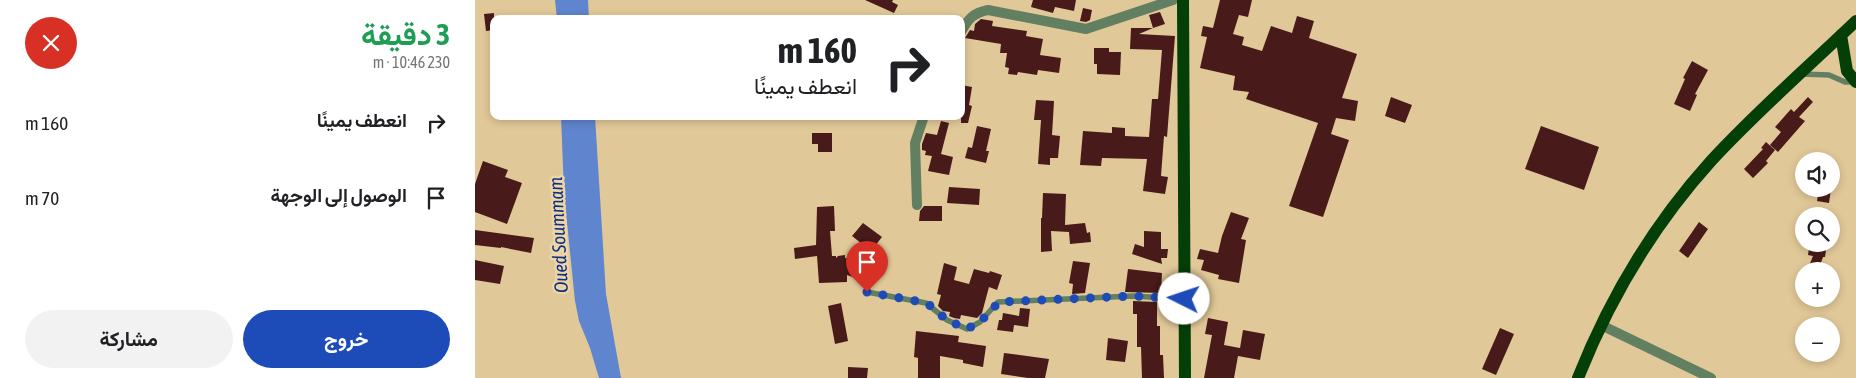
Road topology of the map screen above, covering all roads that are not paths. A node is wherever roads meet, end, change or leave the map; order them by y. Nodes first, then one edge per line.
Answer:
1 (1173, 0) edge
2 (1183, 0) edge
3 (1856, 21) edge
4 (965, 25) edge
5 (1841, 35) junction
6 (1800, 74) junction
7 (1856, 82) edge
8 (922, 120) edge
9 (917, 205) dead end
10 (867, 292) dead end
11 (1184, 299) junction
12 (1601, 325) junction
13 (1185, 378) edge
14 (1578, 378) edge
15 (1711, 378) edge

1 - 4 street
2 - 11 main road
3 - 5 main road
5 - 6 main road
5 - 7 main road
6 - 7 lane
6 - 12 main road
8 - 9 street
10 - 11 lane
11 - 13 main road
12 - 14 main road
12 - 15 street

